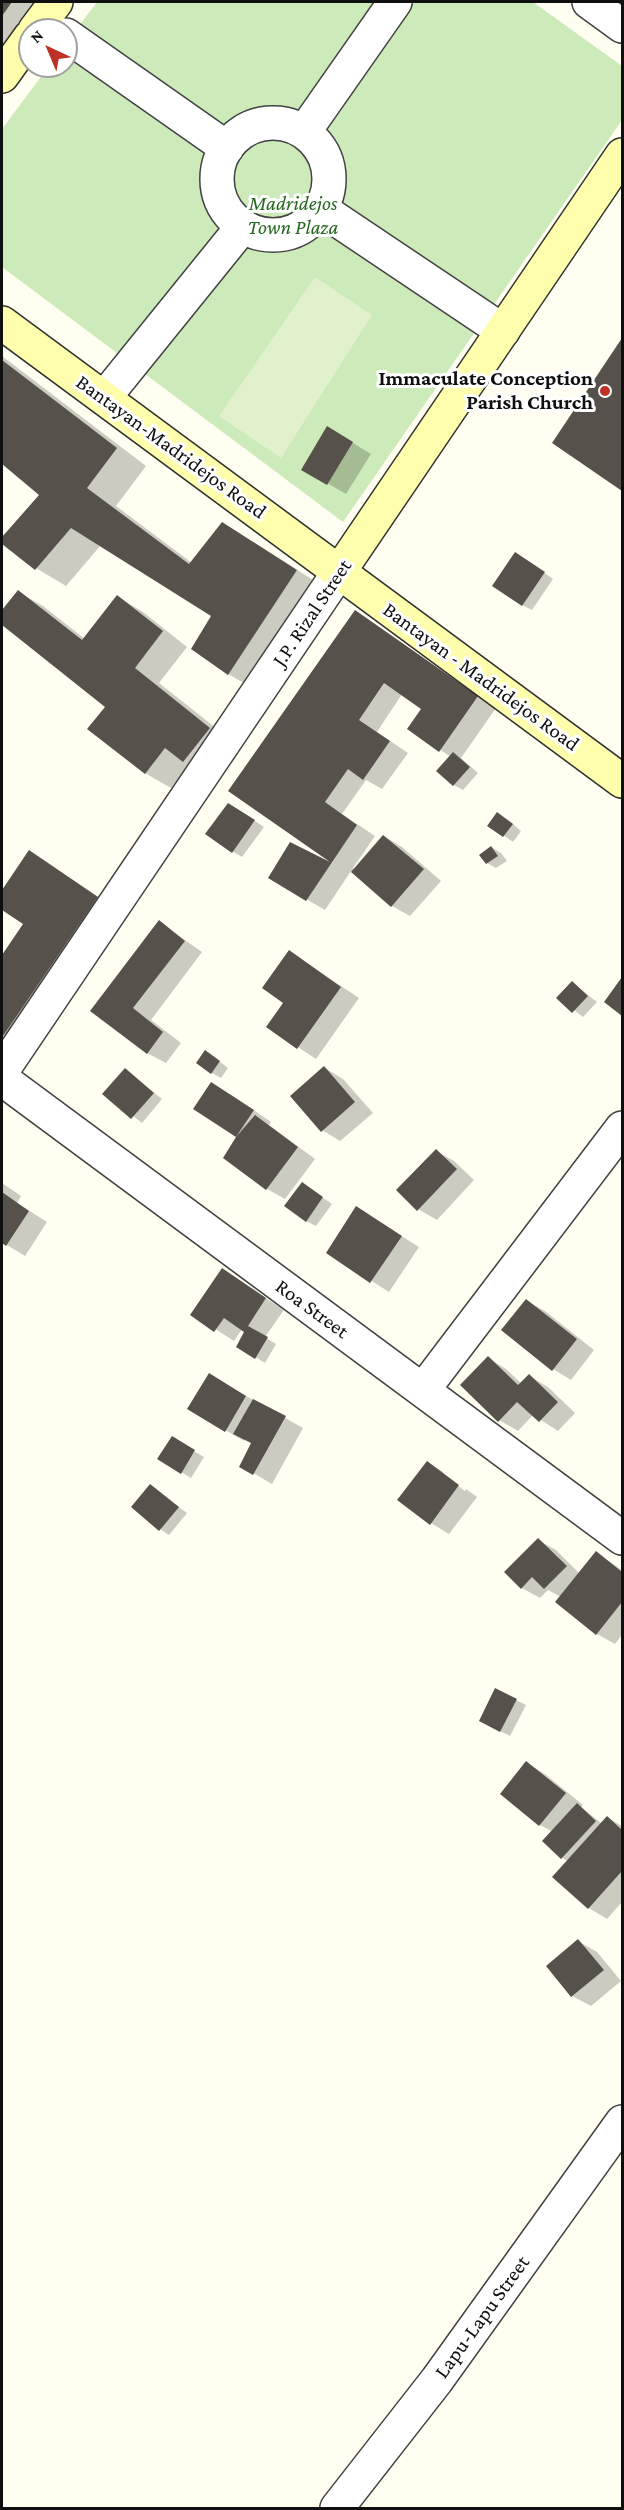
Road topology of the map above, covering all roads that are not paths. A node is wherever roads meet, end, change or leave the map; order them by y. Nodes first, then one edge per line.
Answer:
1 (395, 2) edge
2 (589, 2) edge
3 (622, 27) edge
4 (78, 46) edge
5 (18, 58) edge
6 (2, 76) edge
7 (304, 132) junction
8 (226, 148) junction
9 (622, 155) edge
10 (321, 209) junction
11 (243, 226) junction
12 (2, 323) edge
13 (503, 331) junction
14 (104, 398) junction
15 (339, 572) junction
16 (622, 781) edge
17 (2, 1071) edge
18 (2, 1079) edge
19 (622, 1128) edge
20 (423, 1390) junction
21 (622, 1538) edge
22 (622, 2121) edge
23 (337, 2508) edge

1 - 7 street
2 - 3 street
4 - 8 street
5 - 6 main road
7 - 8 street
7 - 10 street
8 - 11 street
9 - 13 main road, J.P. Rizal Street
10 - 11 street
10 - 13 street
11 - 14 street
12 - 14 main road, Bantayan-Madridejos Road
13 - 15 main road, J.P. Rizal Street
14 - 15 main road, Bantayan-Madridejos Road
15 - 16 main road, Bantayan - Madridejos Road
15 - 17 street, J.P. Rizal Street
18 - 20 street, Roa Street
19 - 20 street
20 - 21 street, Roa Street
22 - 23 street, Lapu-Lapu Street

